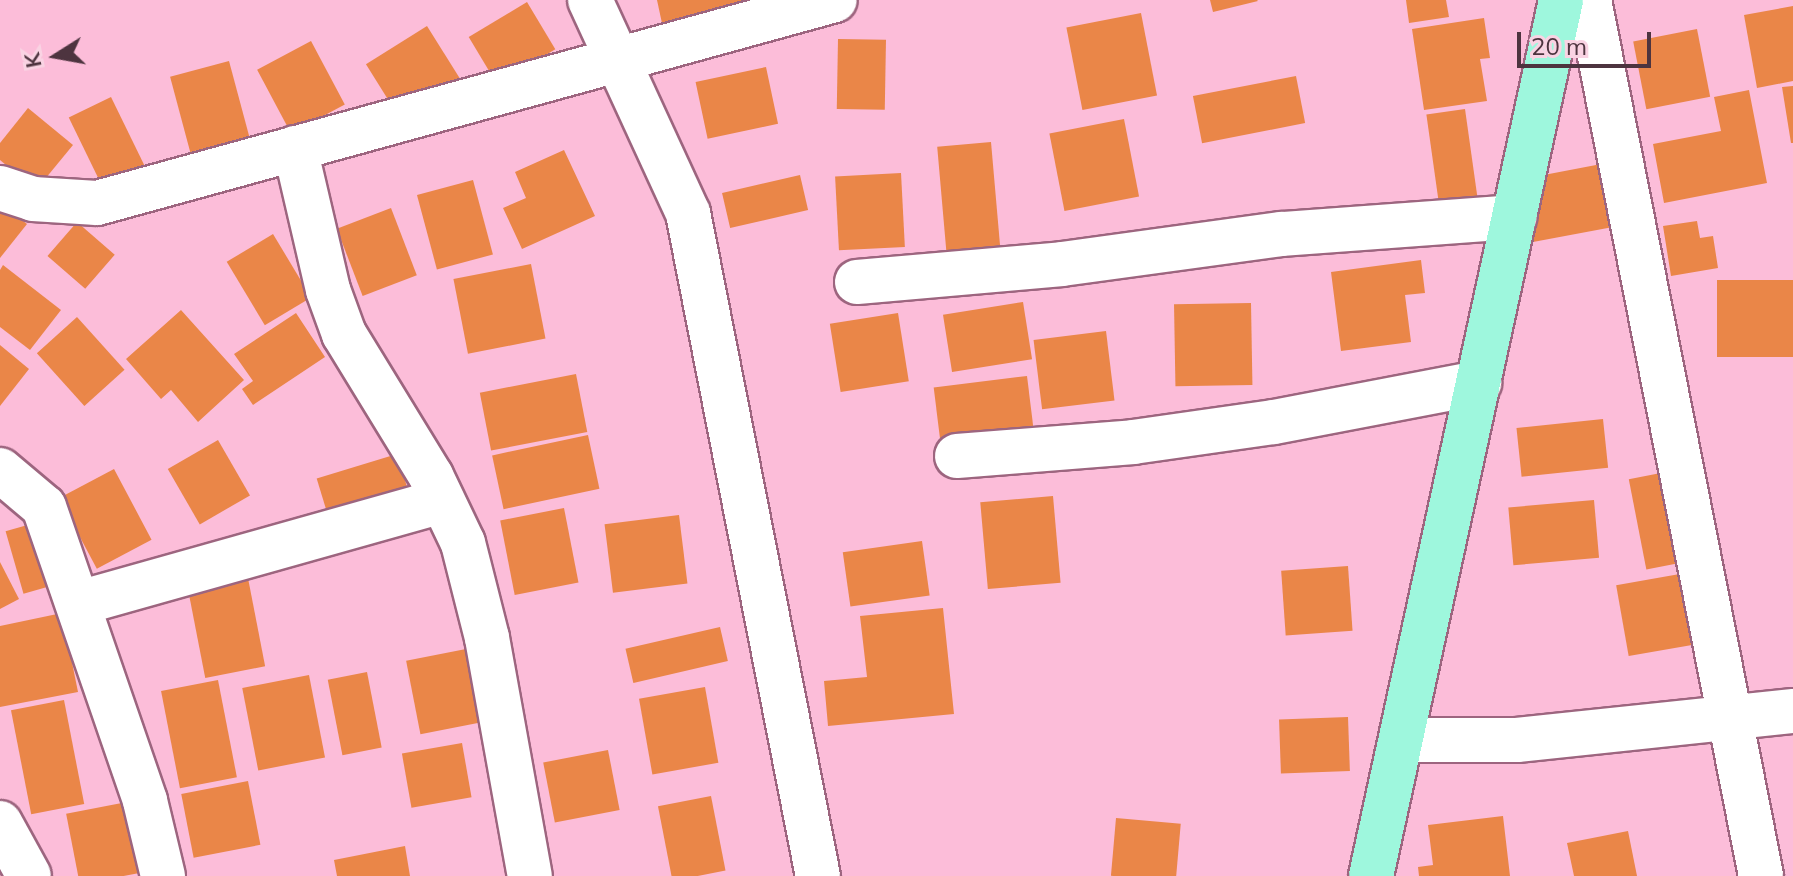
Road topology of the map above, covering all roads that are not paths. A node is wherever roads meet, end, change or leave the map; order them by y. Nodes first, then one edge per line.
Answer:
1 (590, 0) edge
2 (835, 0) edge
3 (1561, 0) edge
4 (1589, 0) edge
5 (618, 61) junction
6 (295, 148) junction
7 (0, 188) edge
8 (1514, 217) junction
9 (857, 282) dead end
10 (1479, 383) junction
11 (957, 456) dead end
12 (0, 470) edge
13 (442, 501) junction
14 (79, 603) junction
15 (1793, 711) edge
16 (1729, 720) junction
17 (1402, 740) junction
18 (0, 823) edge
19 (29, 876) edge
20 (163, 876) edge
21 (530, 876) edge
22 (818, 876) edge
23 (1371, 876) edge
24 (1761, 876) edge

1 - 5 street
2 - 5 street
3 - 8 main road
4 - 16 street
5 - 6 street
5 - 22 street
6 - 7 street
6 - 13 street
8 - 9 street
8 - 10 main road
10 - 11 street
10 - 17 main road
12 - 14 street
13 - 14 street
13 - 21 street
14 - 20 street
15 - 16 street
16 - 17 street
16 - 24 street
17 - 23 main road
18 - 19 street

